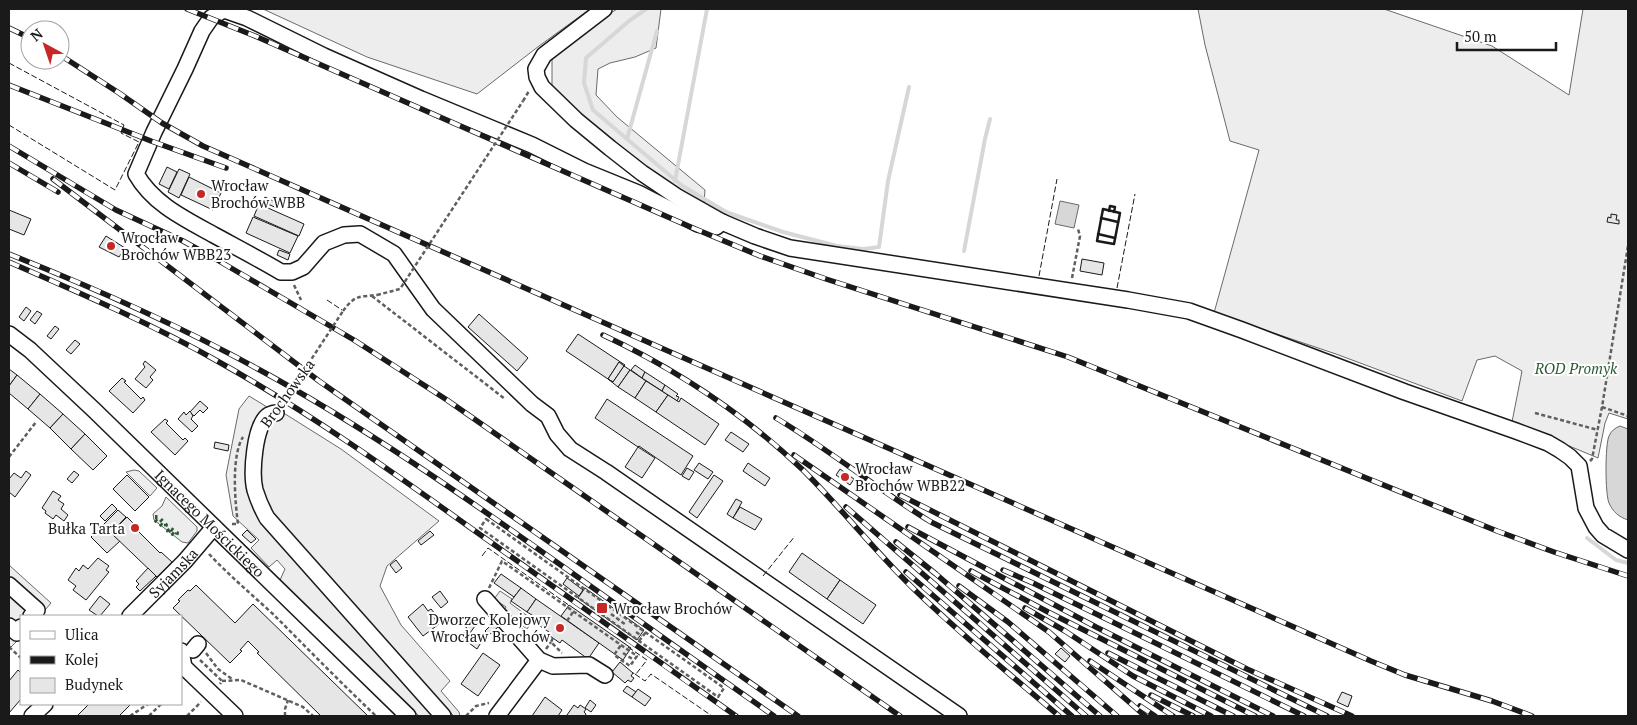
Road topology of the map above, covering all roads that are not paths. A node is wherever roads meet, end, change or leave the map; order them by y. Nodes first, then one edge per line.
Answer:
1 (604, 9) edge
2 (722, 222) junction
3 (9, 334) edge
4 (276, 413) road end
5 (217, 530) junction
6 (1628, 550) edge
7 (9, 585) edge
8 (485, 599) road end
9 (138, 613) edge
10 (32, 615) edge
11 (9, 626) edge
12 (20, 628) edge
13 (194, 649) edge
14 (539, 660) junction
15 (605, 675) dead end
16 (44, 705) edge
17 (32, 716) edge
18 (235, 716) edge
19 (408, 716) edge
20 (443, 716) edge
21 (497, 716) edge
22 (959, 716) edge

1 - 2 street
2 - 6 street
2 - 22 street
3 - 5 street, Ignacego Mościckiego
4 - 20 street, Brochowska
5 - 9 street, Syjamska
5 - 19 street, Ignacego Mościckiego
7 - 10 street
8 - 14 street
11 - 12 street
13 - 18 street
14 - 15 street
14 - 21 street
16 - 17 street

